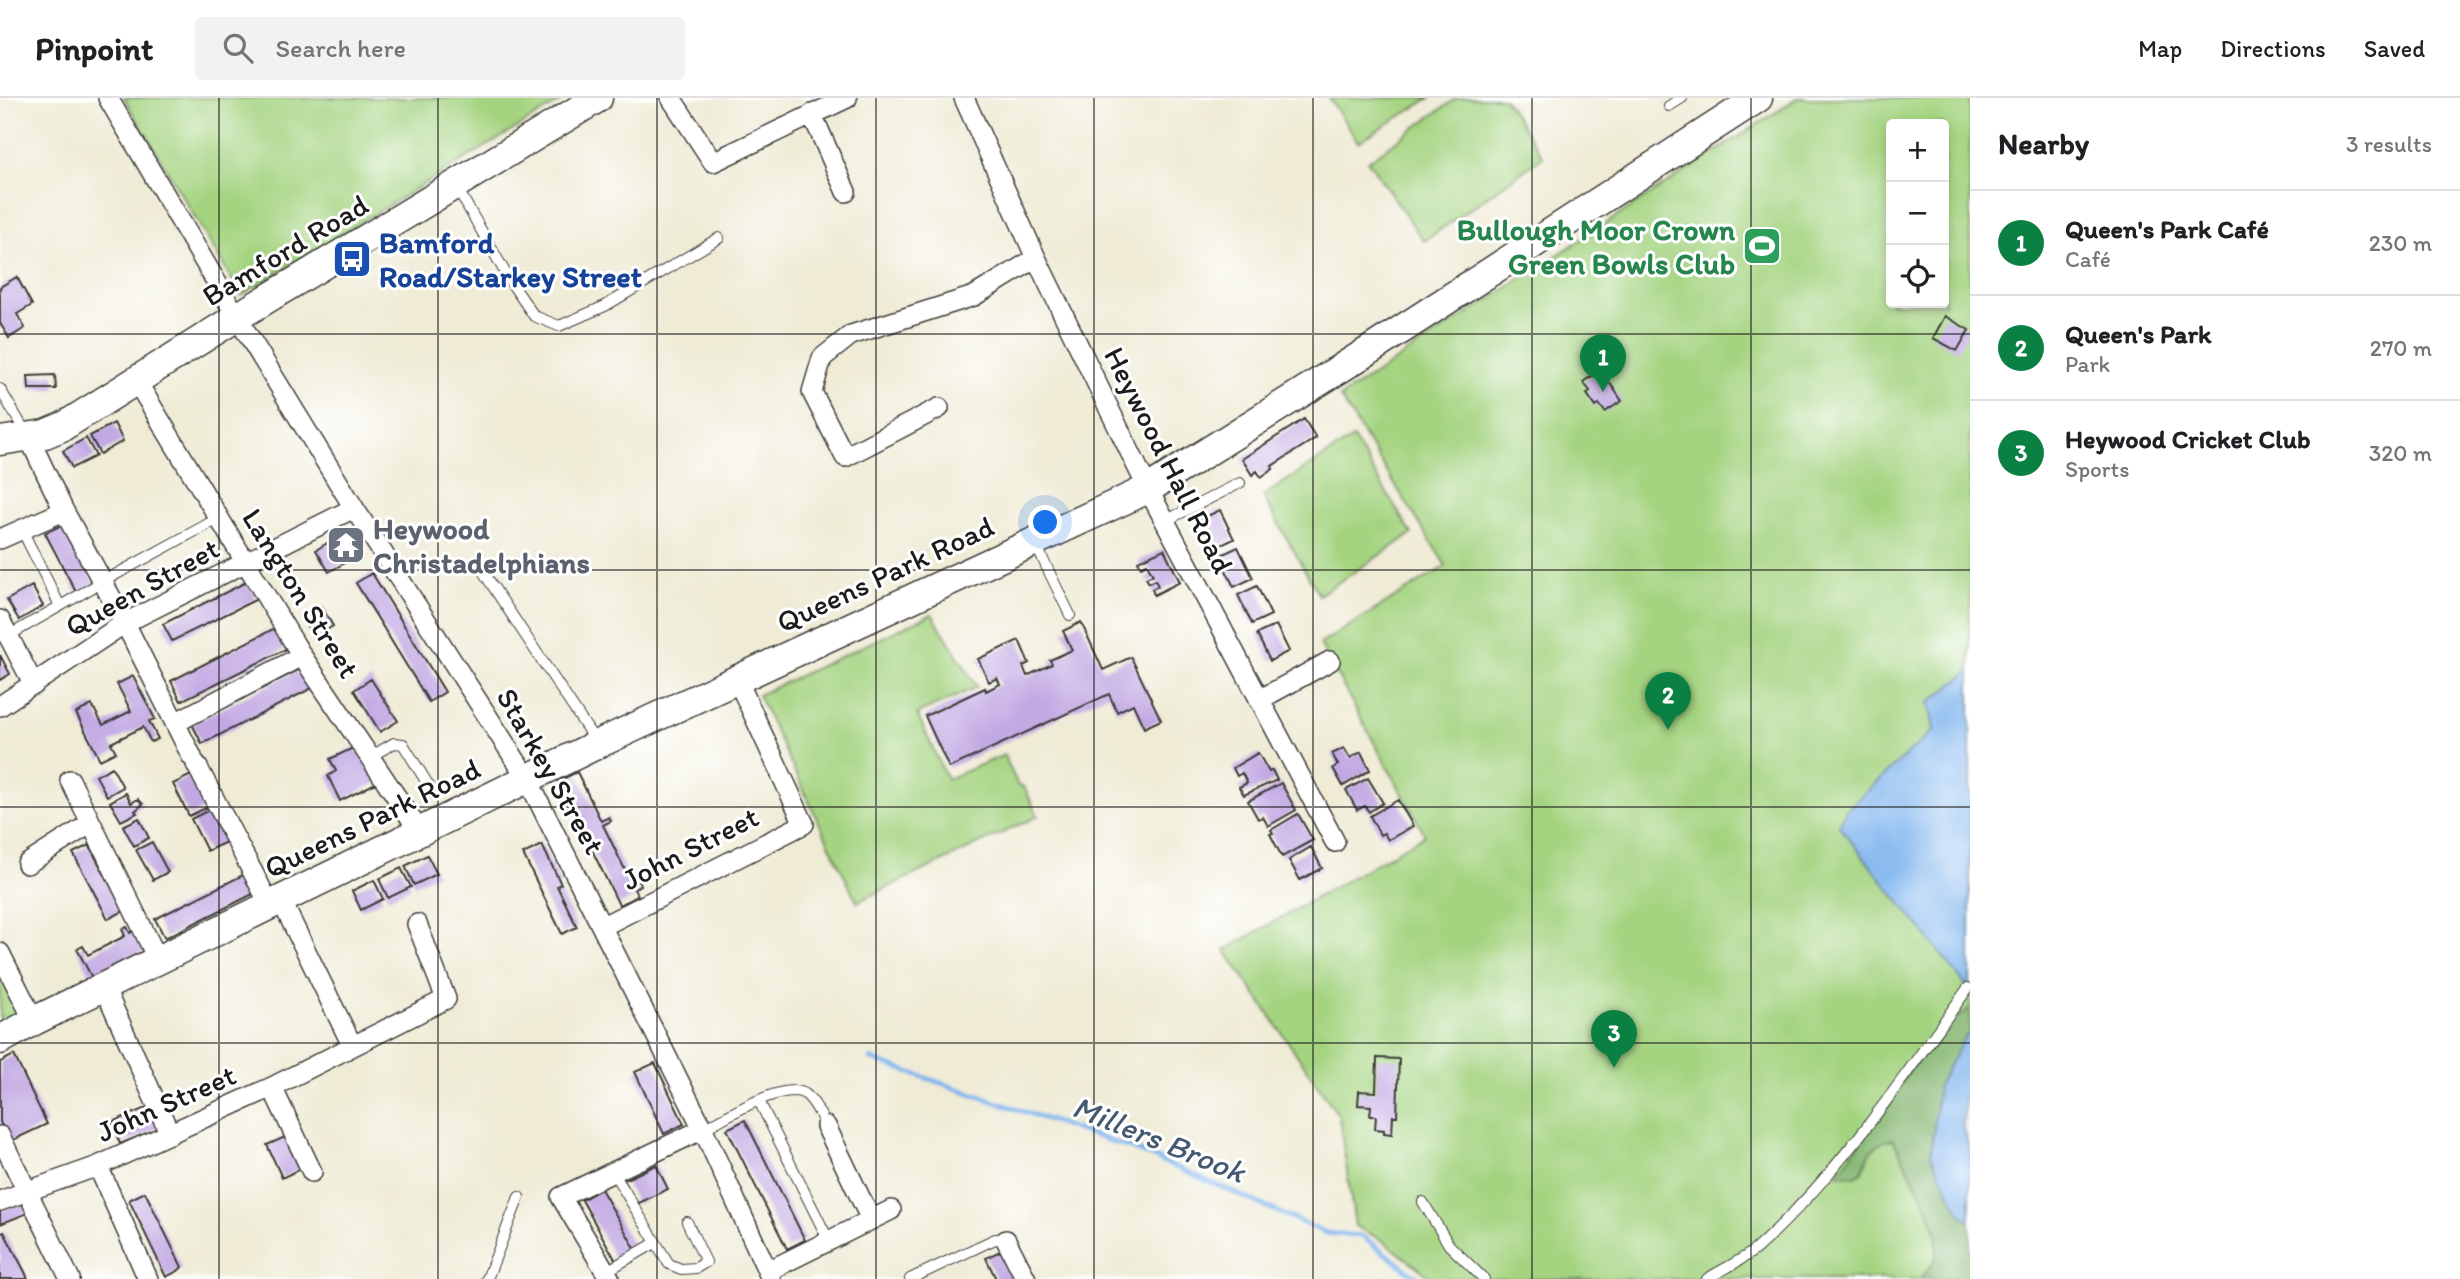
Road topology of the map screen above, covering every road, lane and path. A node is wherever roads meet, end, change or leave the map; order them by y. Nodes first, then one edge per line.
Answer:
1 (108, 98) edge
2 (598, 98) edge
3 (671, 98) edge
4 (847, 98) edge
5 (964, 98) edge
6 (1682, 98) edge
7 (1758, 98) edge
8 (1669, 106) dead end
9 (812, 114) junction
10 (455, 186) junction
11 (846, 192) dead end
12 (719, 239) dead end
13 (1036, 258) junction
14 (237, 317) junction
15 (138, 382) junction
16 (0, 388) edge
17 (939, 408) dead end
18 (29, 438) junction
19 (0, 441) edge
20 (1240, 483) dead end
21 (1148, 489) junction
22 (354, 508) junction
23 (64, 511) junction
24 (219, 519) junction
25 (1165, 521) junction
26 (22, 530) junction
27 (0, 540) edge
28 (1035, 541) junction
29 (245, 563) junction
30 (484, 573) dead end
31 (102, 582) junction
32 (60, 606) junction
33 (1070, 615) dead end
34 (125, 623) junction
35 (4, 628) edge
36 (302, 656) junction
37 (1330, 661) dead end
38 (737, 679) junction
39 (34, 685) junction
40 (1259, 700) junction
41 (0, 706) edge
42 (175, 723) junction
43 (598, 744) junction
44 (370, 757) junction
45 (527, 778) junction
46 (70, 780) dead end
47 (434, 794) dead end
48 (91, 823) junction
49 (420, 832) junction
50 (1335, 842) dead end
51 (27, 864) dead end
52 (276, 902) junction
53 (417, 924) dead end
54 (603, 926) junction
55 (0, 953) edge
56 (158, 960) junction
57 (104, 987) junction
58 (1968, 988) dead end
59 (34, 1021) junction
60 (0, 1040) edge
61 (352, 1045) junction
62 (272, 1087) junction
63 (759, 1101) junction
64 (826, 1126) joint
65 (703, 1129) junction
66 (170, 1134) junction
67 (0, 1136) edge
68 (98, 1166) junction
69 (312, 1172) dead end
70 (613, 1172) junction
71 (27, 1192) junction
72 (519, 1197) dead end
73 (0, 1202) edge
74 (1423, 1202) dead end
75 (891, 1210) dead end
76 (871, 1220) junction
77 (687, 1222) dead end
78 (1006, 1240) joint
79 (829, 1241) junction
80 (655, 1243) junction
81 (607, 1275) edge
82 (769, 1275) edge
83 (70, 1279) edge
84 (148, 1279) edge
85 (487, 1279) edge
86 (910, 1279) edge
87 (1026, 1279) edge
88 (1484, 1279) edge
89 (1707, 1279) edge

1 - 14 street, Starkey Street
2 - 10 street, Bamford Road
3 - 9 street
4 - 9 street
5 - 13 street, Heywood Hall Road
6 - 8 lane
7 - 21 street, Queens Park Road
9 - 11 street
10 - 12 lane
10 - 14 street, Bamford Road
13 - 17 street
13 - 21 street, Heywood Hall Road
14 - 15 street, Bamford Road
14 - 22 street, Starkey Street
15 - 18 street, Bamford Road
15 - 24 street, Langton Street
16 - 18 lane
18 - 19 street, Bamford Road
18 - 23 street
20 - 25 lane
21 - 25 street, Heywood Hall Road
21 - 28 street, Queens Park Road
22 - 29 street, Queen Street
22 - 45 street, Starkey Street
23 - 26 street
23 - 31 street
24 - 29 street, Langton Street
24 - 31 lane
25 - 40 street, Heywood Hall Road
26 - 27 street
26 - 32 lane
28 - 33 lane
28 - 38 street, Queens Park Road
29 - 34 street, Queen Street
29 - 36 street, Langton Street
30 - 43 lane
31 - 32 lane
31 - 34 street
32 - 35 lane
34 - 39 street, Queen Street
34 - 42 street
35 - 39 street
36 - 42 street
36 - 44 street, Langton Street
37 - 40 street
38 - 43 street, Queens Park Road
38 - 54 street, John Street
39 - 41 street, Queen Street
40 - 50 street, Heywood Hall Road
42 - 52 street
43 - 45 street, Queens Park Road
44 - 47 lane
44 - 49 street, Langton Street
45 - 49 street, Queens Park Road
45 - 54 street, Starkey Street
46 - 48 street
48 - 51 street
48 - 56 street
49 - 52 street, Queens Park Road
52 - 56 street, Queens Park Road
52 - 61 street
53 - 61 street, John Street
54 - 65 street, Starkey Street
55 - 59 street
56 - 57 street, Queens Park Road
57 - 59 street, Queens Park Road
57 - 66 street
58 - 89 lane
59 - 60 street, Queens Park Road
61 - 62 street, John Street
62 - 66 street, John Street
62 - 69 street
63 - 64 lane
63 - 65 lane
63 - 79 lane
64 - 76 street
65 - 70 street
65 - 82 street, Starkey Street
66 - 68 street, John Street
67 - 71 street
68 - 71 street, John Street
68 - 84 street
70 - 80 lane
70 - 81 street
71 - 73 street, John Street
71 - 83 street
72 - 85 lane
74 - 88 lane
75 - 76 street
76 - 79 street
77 - 80 lane
78 - 86 lane
78 - 87 street
79 - 82 street
80 - 81 lane

